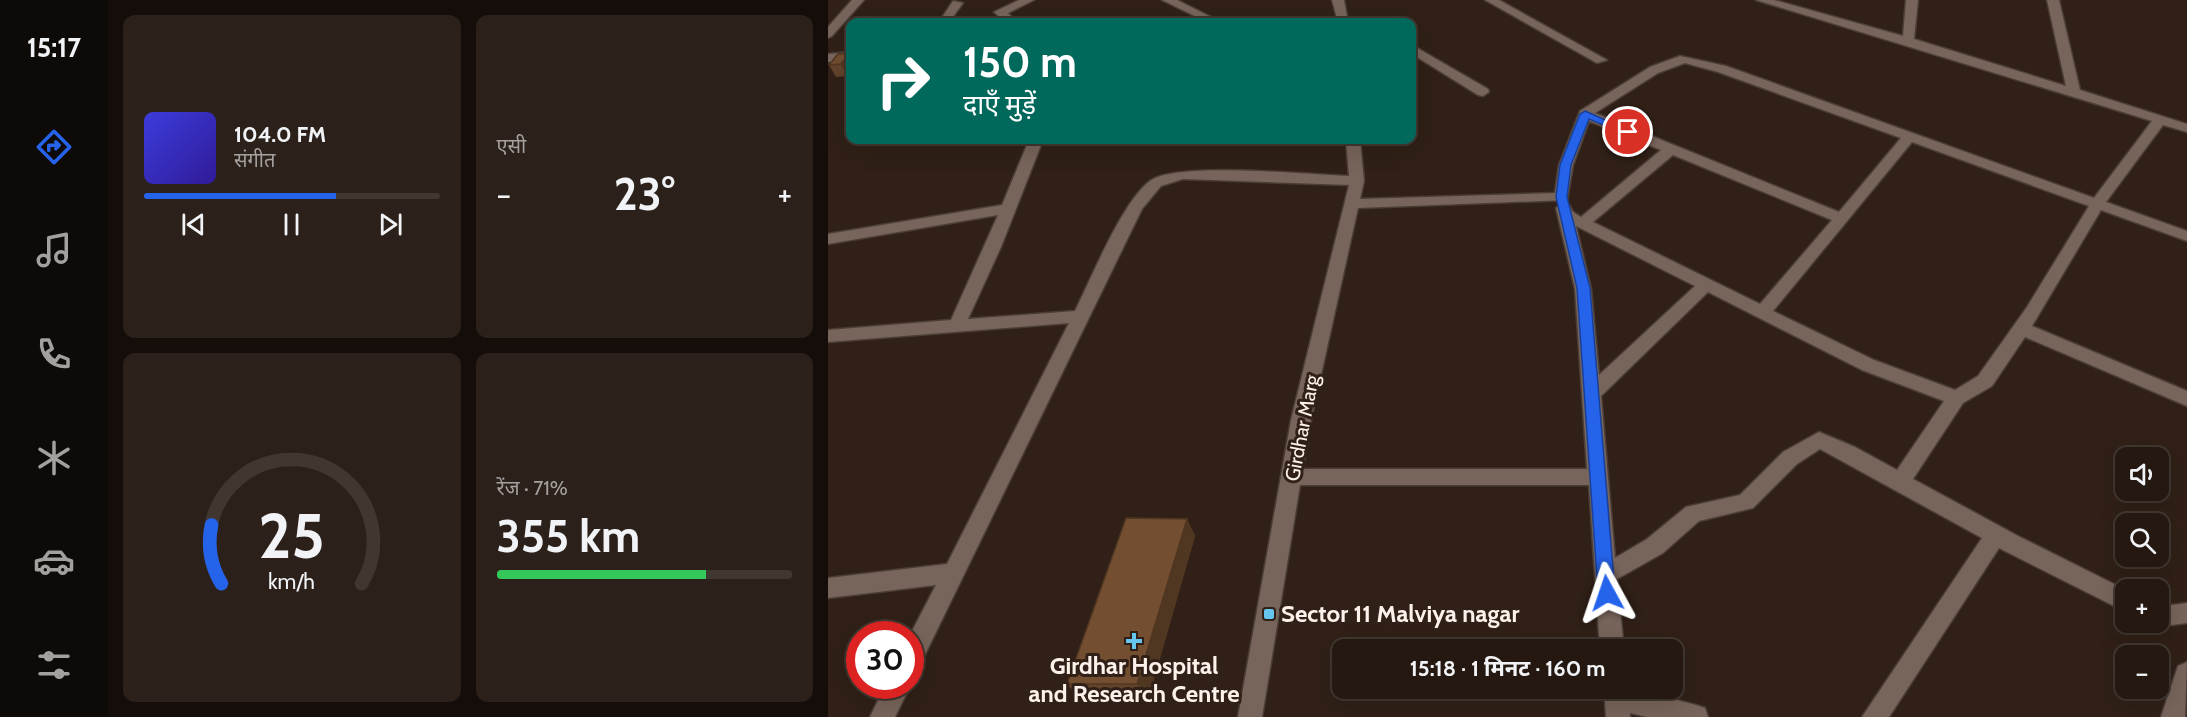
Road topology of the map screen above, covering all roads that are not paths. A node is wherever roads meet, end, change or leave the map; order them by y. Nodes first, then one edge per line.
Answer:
1 (858, 0) edge
2 (1028, 0) edge
3 (1168, 0) edge
4 (1337, 0) edge
5 (1491, 0) edge
6 (1911, 0) edge
7 (2053, 0) edge
8 (1767, 1) edge
9 (957, 3) dead end
10 (947, 18) edge
11 (1007, 18) edge
12 (1206, 18) edge
13 (1341, 18) edge
14 (828, 34) edge
15 (1908, 41) junction
16 (1416, 51) edge
17 (846, 56) edge
18 (828, 58) edge
19 (1601, 60) dead end
20 (1483, 92) dead end
21 (2074, 94) junction
22 (1585, 114) junction
23 (2159, 121) junction
24 (2187, 128) edge
25 (1910, 136) junction
26 (1034, 144) edge
27 (1353, 144) edge
28 (1671, 149) junction
29 (1356, 181) junction
30 (2098, 203) junction
31 (1351, 204) junction
32 (1008, 209) junction
33 (1570, 212) junction
34 (1841, 219) junction
35 (2187, 236) edge
36 (828, 239) edge
37 (1707, 284) junction
38 (1763, 312) junction
39 (1082, 316) junction
40 (957, 326) junction
41 (2021, 328) junction
42 (828, 336) edge
43 (1590, 395) junction
44 (1956, 398) junction
45 (2187, 399) edge
46 (1292, 477) junction
47 (1596, 477) junction
48 (1900, 482) junction
49 (1996, 535) junction
50 (954, 573) junction
51 (1605, 574) junction
52 (828, 588) edge
53 (2115, 596) edge
54 (2187, 612) edge
55 (2169, 614) edge
56 (924, 633) edge
57 (1611, 639) edge
58 (2187, 674) edge
59 (891, 699) edge
60 (1617, 701) edge
61 (882, 717) edge
62 (1250, 717) edge
63 (1696, 717) edge
64 (1874, 717) edge
65 (2173, 717) edge

1 - 14 street
2 - 11 street
3 - 12 street
4 - 13 street
5 - 19 street
6 - 15 street
7 - 21 street
8 - 15 street
9 - 10 street
15 - 21 street
16 - 20 street
17 - 18 street
21 - 23 street
22 - 25 street
22 - 28 street
22 - 33 street
23 - 24 street
23 - 30 street
25 - 30 street
25 - 34 street
26 - 32 street
27 - 29 street, Girdhar Marg
28 - 33 street
28 - 34 street
29 - 31 street, Girdhar Marg
29 - 39 street
30 - 35 street
30 - 41 street
31 - 33 street
31 - 46 street, Girdhar Marg
32 - 36 street
32 - 40 street
33 - 37 street
33 - 43 street
34 - 38 street
37 - 38 street
37 - 43 street
38 - 44 street
39 - 40 street
39 - 50 street
40 - 42 street
41 - 44 street
41 - 45 street
43 - 47 street
44 - 48 street
46 - 47 street
46 - 62 street, Girdhar Marg
47 - 51 street
48 - 49 street
48 - 51 street
49 - 53 street
49 - 64 street
50 - 52 street
50 - 56 street
51 - 57 street
54 - 55 street
58 - 65 street
59 - 61 street
60 - 63 street

